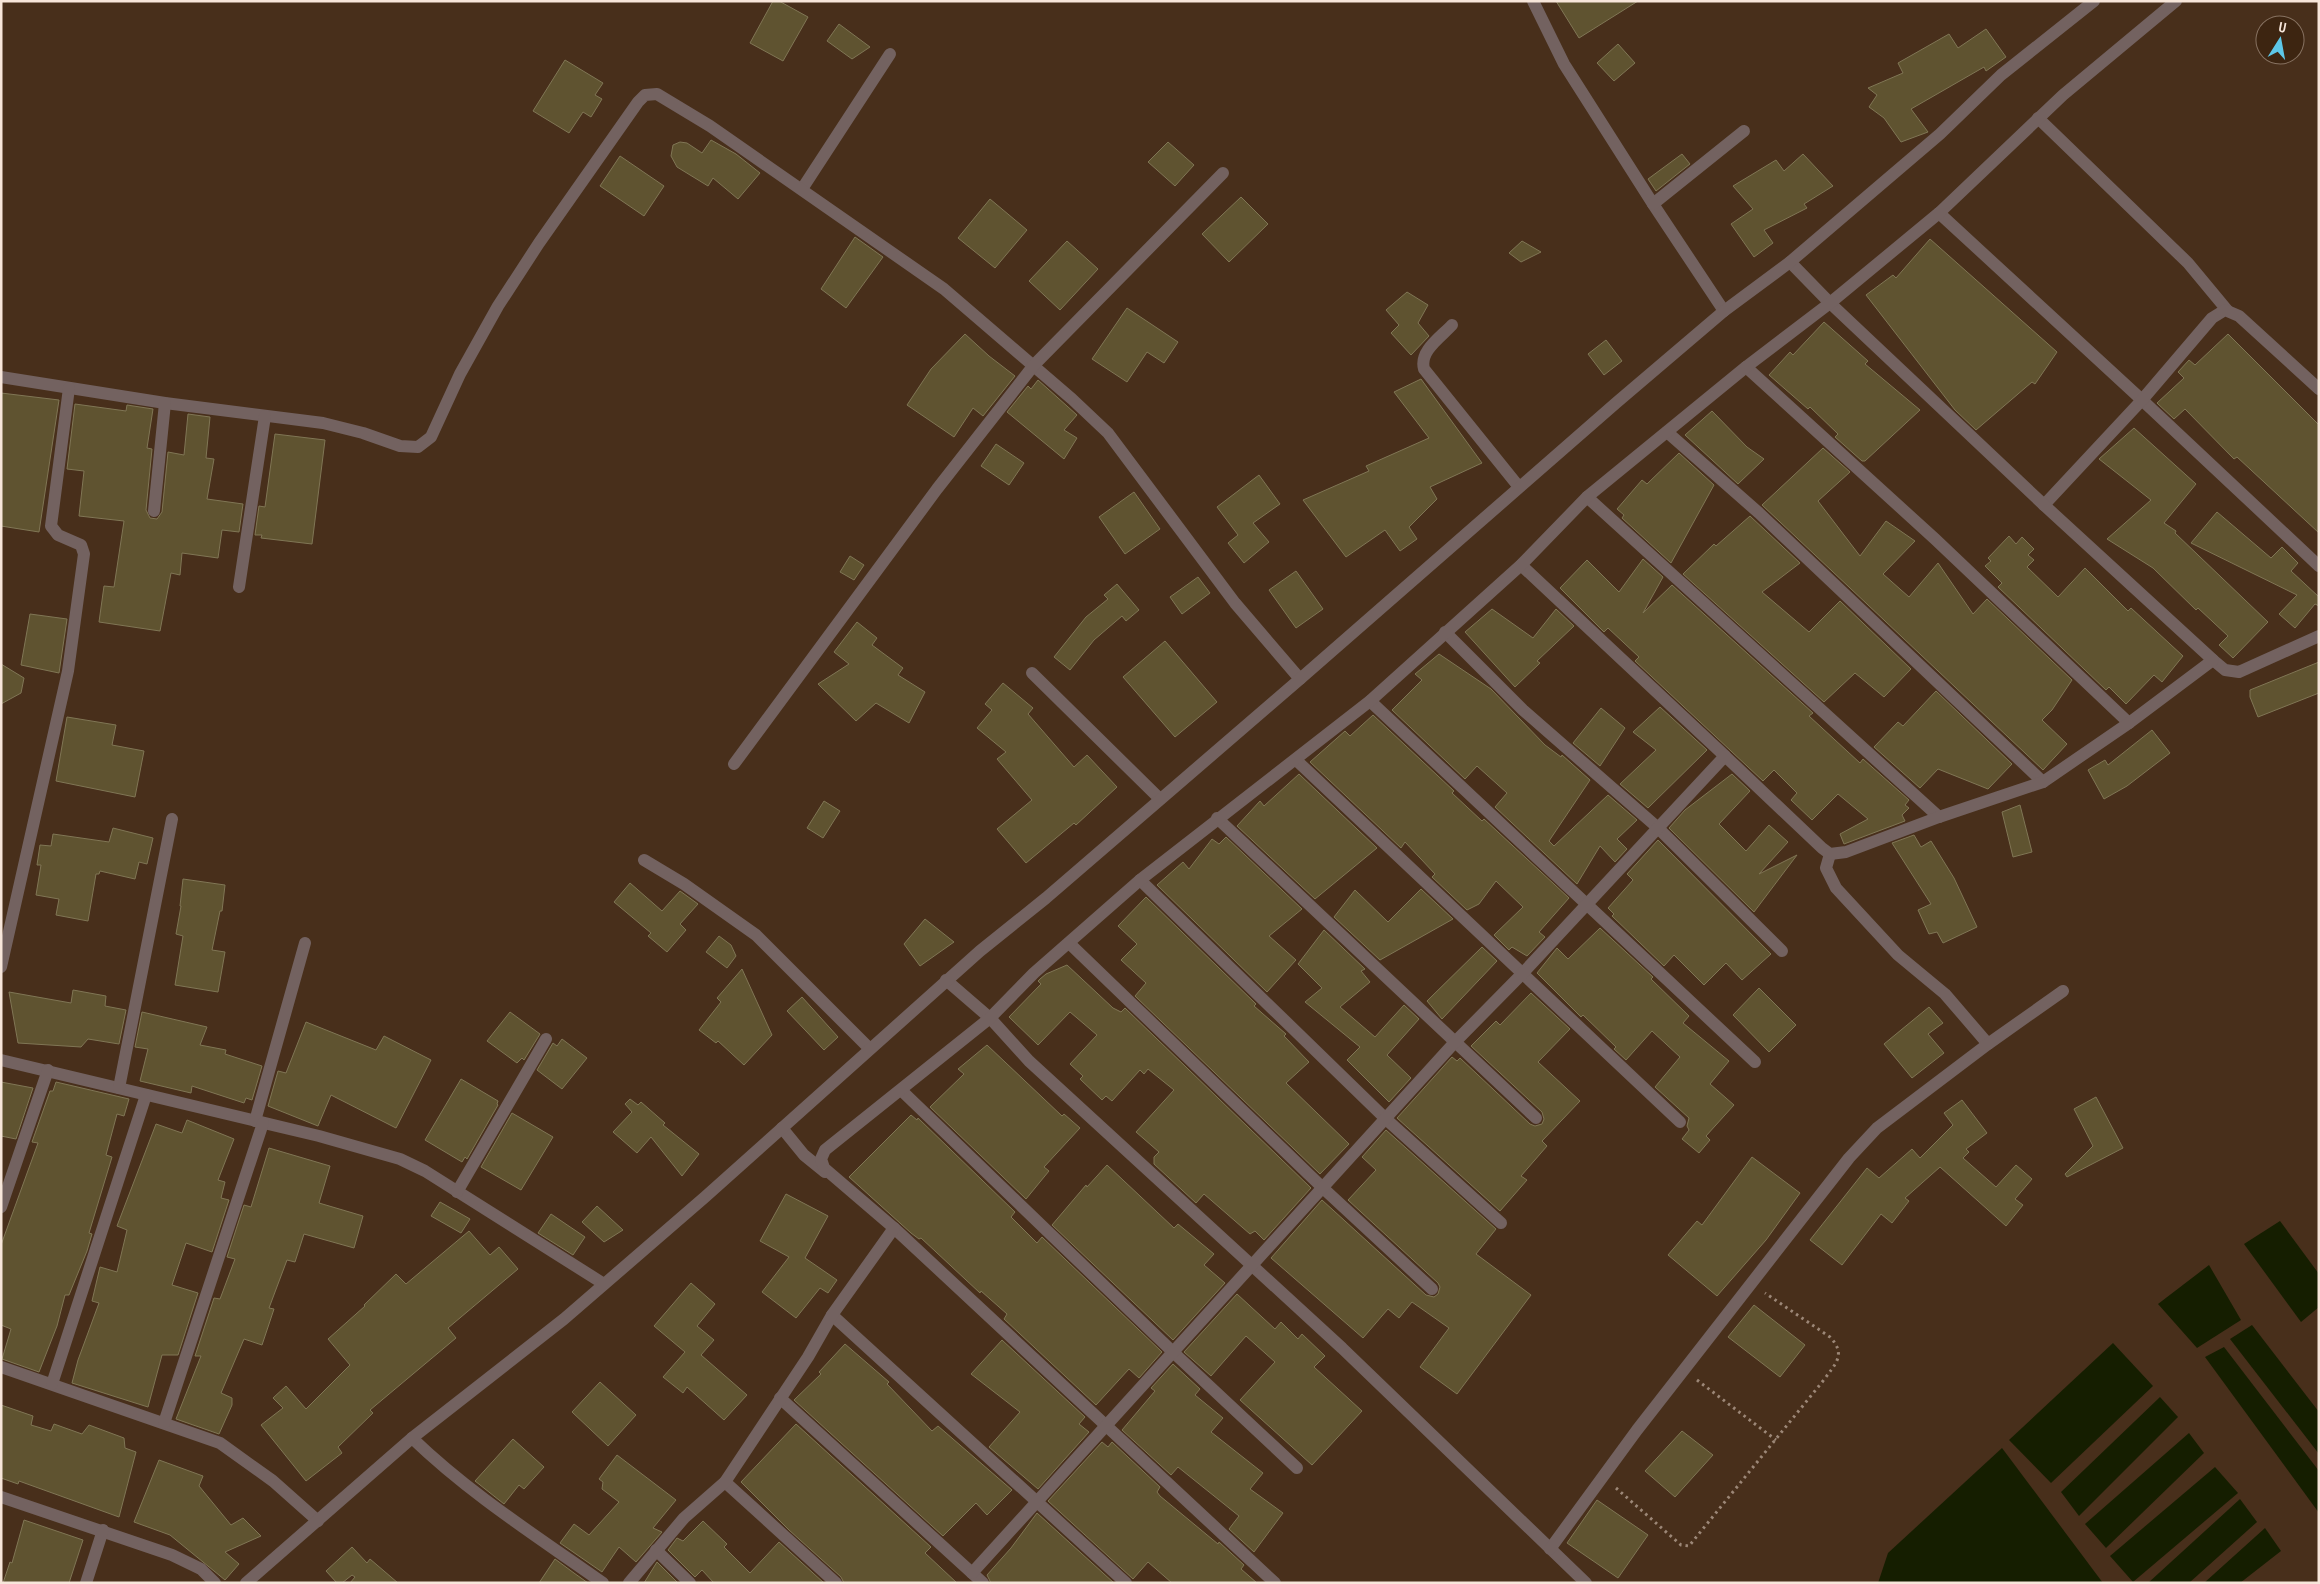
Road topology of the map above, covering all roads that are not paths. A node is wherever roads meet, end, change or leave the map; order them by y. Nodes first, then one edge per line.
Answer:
1 (1533, 1) edge
2 (2094, 1) edge
3 (2176, 1) edge
4 (890, 54) dead end
5 (2038, 118) junction
6 (1744, 131) dead end
7 (1223, 173) dead end
8 (802, 189) junction
9 (1653, 204) junction
10 (1939, 213) junction
11 (1792, 265) junction
12 (1830, 303) junction
13 (2228, 310) junction
14 (1724, 311) junction
15 (1452, 325) dead end
16 (1034, 365) junction
17 (1746, 367) junction
18 (1, 377) edge
19 (69, 388) junction
20 (2319, 389) edge
21 (2142, 400) junction
22 (165, 403) junction
23 (265, 416) junction
24 (1667, 432) junction
25 (1519, 487) junction
26 (1587, 497) junction
27 (2044, 505) junction
28 (154, 511) dead end
29 (1521, 565) junction
30 (2319, 566) edge
31 (239, 587) dead end
32 (1445, 632) junction
33 (2319, 636) edge
34 (2213, 660) junction
35 (1032, 673) dead end
36 (1300, 679) junction
37 (1370, 701) junction
38 (2129, 723) junction
39 (1725, 756) junction
40 (1296, 760) junction
41 (734, 764) dead end
42 (2043, 782) junction
43 (1160, 799) junction
44 (1939, 817) junction
45 (1217, 818) junction
46 (172, 819) dead end
47 (1657, 827) junction
48 (1830, 854) junction
49 (644, 860) dead end
50 (1140, 880) junction
51 (1588, 903) junction
52 (305, 943) dead end
53 (1069, 943) junction
54 (1782, 951) dead end
55 (1, 967) edge
56 (1522, 974) junction
57 (951, 984) junction
58 (2063, 991) dead end
59 (990, 1018) junction
60 (546, 1039) dead end
61 (1455, 1042) junction
62 (1988, 1044) junction
63 (869, 1048) junction
64 (1, 1060) edge
65 (1756, 1062) dead end
66 (48, 1070) junction
67 (119, 1088) junction
68 (902, 1091) junction
69 (146, 1095) junction
70 (1536, 1118) dead end
71 (1387, 1120) junction
72 (259, 1122) junction
73 (1680, 1122) dead end
74 (782, 1128) junction
75 (833, 1176) junction
76 (1324, 1189) junction
77 (457, 1192) junction
78 (1, 1207) edge
79 (1501, 1223) dead end
80 (894, 1228) junction
81 (1252, 1266) junction
82 (604, 1284) junction
83 (1432, 1289) dead end
84 (832, 1316) junction
85 (1174, 1353) junction
86 (1, 1367) edge
87 (52, 1384) junction
88 (780, 1398) junction
89 (164, 1423) junction
90 (1106, 1425) junction
91 (412, 1438) junction
92 (1297, 1468) dead end
93 (725, 1482) junction
94 (1, 1497) edge
95 (1038, 1501) junction
96 (318, 1521) junction
97 (102, 1530) junction
98 (1550, 1549) junction
99 (656, 1550) junction
100 (972, 1573) junction
101 (86, 1583) edge
102 (215, 1583) edge
103 (246, 1583) edge
104 (604, 1583) edge
105 (629, 1583) edge
106 (690, 1583) edge
107 (836, 1583) edge
108 (983, 1583) edge
109 (1126, 1583) edge
110 (1275, 1583) edge
111 (1586, 1583) edge

1 - 9 street
2 - 11 street
3 - 5 street
4 - 8 street
5 - 10 street
5 - 13 street
6 - 9 street
7 - 16 street
8 - 16 street
8 - 23 street
9 - 14 street
10 - 12 street
10 - 21 street
11 - 12 street
11 - 14 street
12 - 17 street
12 - 27 street
13 - 20 street
13 - 21 street
14 - 25 street
15 - 25 street
16 - 36 street
16 - 41 street
17 - 24 street
17 - 38 street
18 - 19 street
19 - 22 street
19 - 55 street
21 - 27 street
21 - 30 street
22 - 23 street
22 - 28 street
23 - 31 street
24 - 26 street
24 - 42 street
25 - 36 street
26 - 29 street
26 - 44 street
27 - 34 street
29 - 32 street
29 - 39 street
32 - 37 street
32 - 47 street
33 - 34 street
34 - 38 street
35 - 43 street
36 - 43 street
37 - 40 street
37 - 51 street
38 - 42 street
39 - 47 street
39 - 48 street
40 - 45 street
40 - 56 street
42 - 44 street
43 - 57 street
44 - 48 street
45 - 50 street
45 - 61 street
46 - 67 street
47 - 51 street
47 - 54 street
48 - 62 street
49 - 63 street
50 - 53 street
50 - 71 street
51 - 56 street
51 - 65 street
52 - 72 street
53 - 59 street
53 - 76 street
56 - 61 street
56 - 73 street
57 - 59 street
57 - 63 street
58 - 62 street
59 - 68 street
59 - 81 street
60 - 77 street
61 - 70 street
61 - 71 street
62 - 98 street
63 - 74 street
64 - 66 street
66 - 67 street
66 - 78 street
67 - 69 street
68 - 75 street
68 - 85 street
69 - 72 street
69 - 87 street
71 - 76 street
71 - 79 street
72 - 77 street
72 - 89 street
74 - 75 street
74 - 82 street
75 - 80 street
76 - 81 street
76 - 83 street
77 - 82 street
80 - 84 street
80 - 90 street
81 - 85 street
81 - 98 street
82 - 91 street
84 - 88 street
84 - 95 street
85 - 90 street
85 - 92 street
86 - 87 street
87 - 89 street
88 - 93 street
88 - 100 street
89 - 96 street
90 - 95 street
90 - 110 street
91 - 96 street
91 - 104 street
93 - 99 street
93 - 107 street
94 - 97 street
95 - 100 street
95 - 109 street
96 - 103 street
97 - 101 street
97 - 102 street
98 - 111 street
99 - 105 street
99 - 106 street
100 - 108 street

